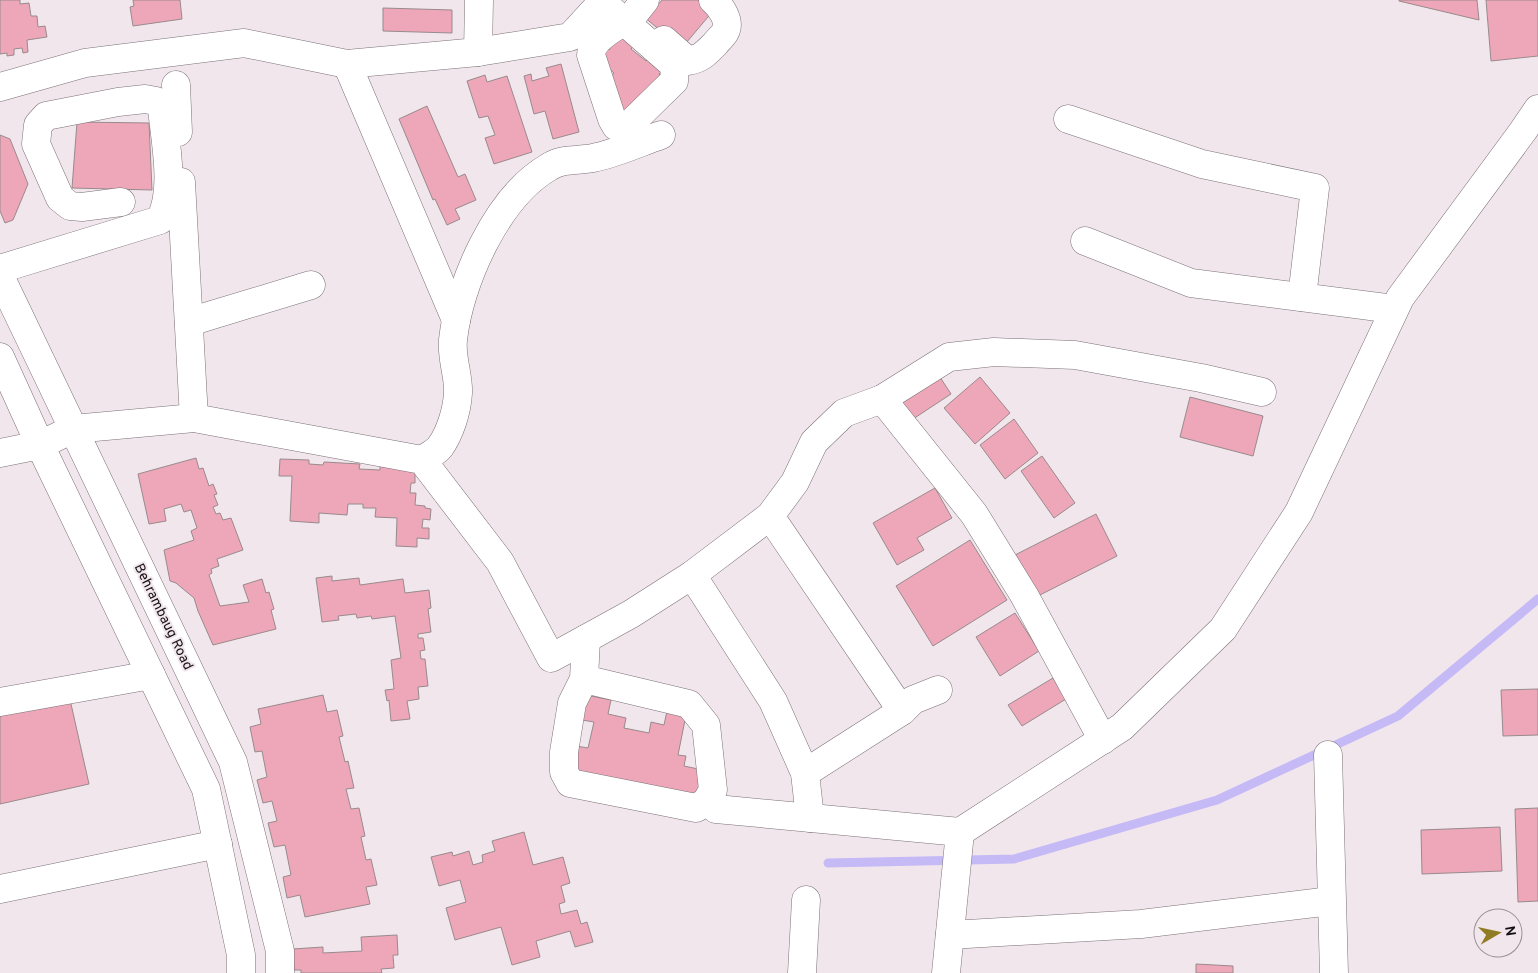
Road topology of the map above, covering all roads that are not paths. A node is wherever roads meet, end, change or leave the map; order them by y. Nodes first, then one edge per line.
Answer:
1 (479, 0) edge
2 (713, 0) edge
3 (621, 6) edge
4 (478, 52) junction
5 (347, 64) junction
6 (176, 85) dead end
7 (0, 87) edge
8 (1538, 108) edge
9 (1068, 119) dead end
10 (661, 135) dead end
11 (121, 202) dead end
12 (1085, 241) dead end
13 (0, 269) edge
14 (0, 276) edge
15 (311, 285) dead end
16 (1302, 297) junction
17 (1394, 309) junction
18 (456, 320) junction
19 (189, 322) junction
20 (0, 357) edge
21 (1262, 392) dead end
22 (882, 399) junction
23 (194, 418) junction
24 (73, 429) junction
25 (40, 445) junction
26 (0, 453) edge
27 (422, 460) junction
28 (770, 516) junction
29 (692, 575) junction
30 (586, 639) junction
31 (151, 675) junction
32 (584, 679) junction
33 (938, 690) dead end
34 (0, 702) edge
35 (205, 704) junction
36 (902, 711) junction
37 (171, 715) junction
38 (1102, 740) junction
39 (1328, 755) dead end
40 (806, 773) junction
41 (716, 809) dead end
42 (810, 818) junction
43 (960, 832) junction
44 (218, 844) junction
45 (0, 889) edge
46 (806, 900) dead end
47 (1331, 901) junction
48 (950, 935) junction
49 (280, 962) edge
50 (241, 964) edge
51 (802, 973) edge
52 (946, 973) edge
53 (1334, 973) edge

1 - 4 street
2 - 3 street
3 - 4 street
4 - 5 street
5 - 7 street
5 - 18 street
6 - 19 street
8 - 17 street
9 - 16 street
10 - 18 street
11 - 13 street
12 - 16 street
14 - 24 street, Behrambaug Road
15 - 19 street
16 - 17 street
17 - 38 street
18 - 27 street
19 - 23 street
20 - 25 street
21 - 22 street
22 - 28 street
22 - 38 street
23 - 24 street
23 - 27 street
24 - 25 street
24 - 35 street, Behrambaug Road
25 - 26 street
25 - 31 street
27 - 30 street
28 - 29 street
28 - 36 street
29 - 30 street
29 - 40 street
30 - 32 street
31 - 34 street
31 - 37 street
32 - 32 street
33 - 36 street
35 - 37 street
35 - 49 street, Behrambaug Road
36 - 40 street
37 - 44 street
38 - 43 street
39 - 47 street
40 - 42 street
41 - 42 street
42 - 43 street
43 - 48 street
44 - 45 street
44 - 50 street
46 - 51 street
47 - 48 street
47 - 53 street
48 - 52 street
49 - 50 street

